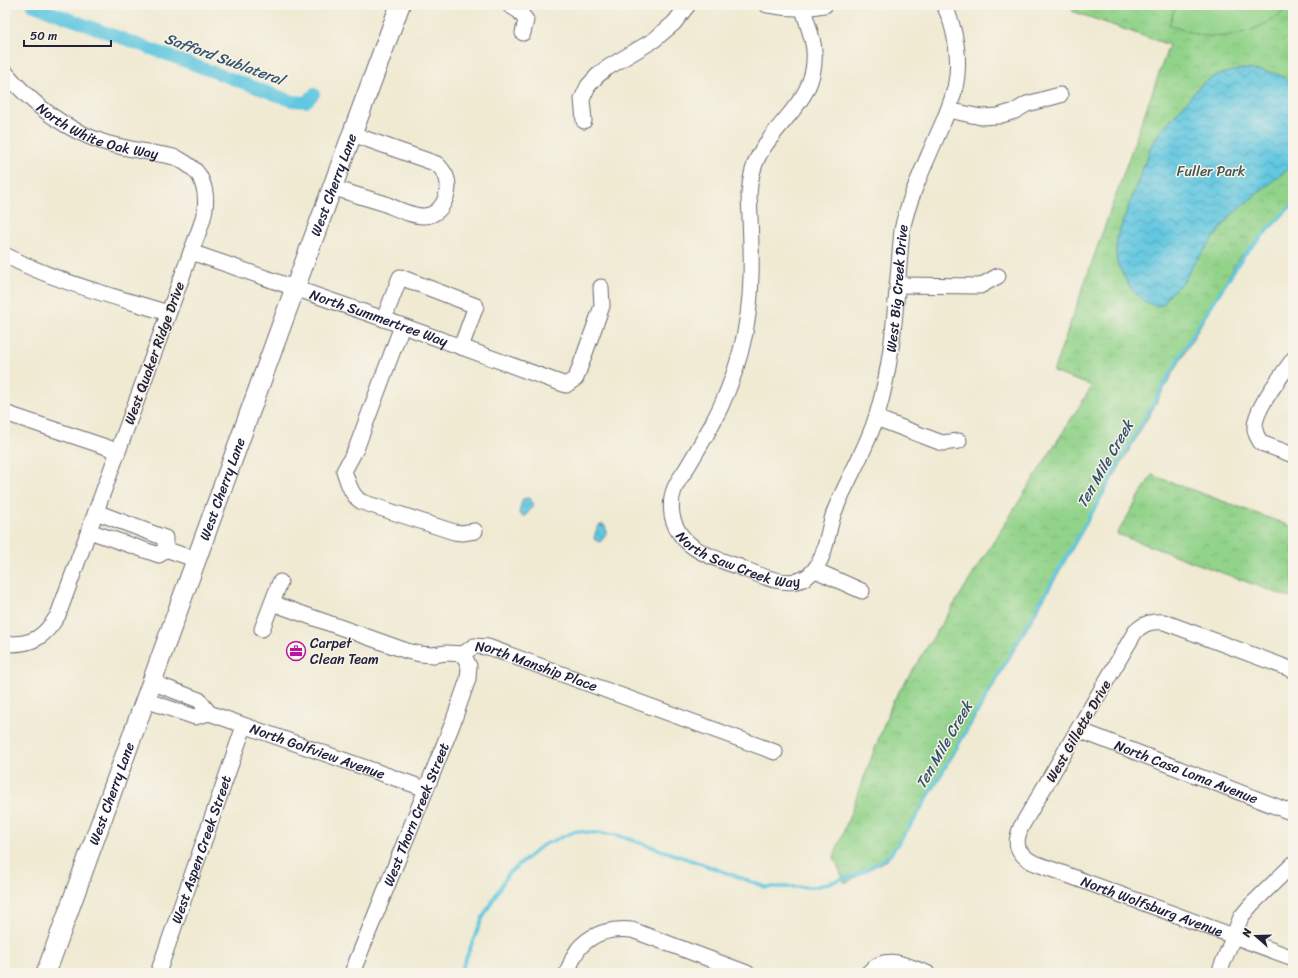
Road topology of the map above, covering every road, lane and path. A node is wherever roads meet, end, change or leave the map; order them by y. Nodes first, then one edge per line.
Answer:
1 (400, 5) edge
2 (509, 5) edge
3 (688, 5) edge
4 (768, 5) edge
5 (825, 5) edge
6 (944, 5) edge
7 (803, 8) junction
8 (523, 33) dead end
9 (5, 72) edge
10 (1060, 95) dead end
11 (948, 110) junction
12 (584, 121) dead end
13 (352, 134) junction
14 (199, 175) joint
15 (332, 187) junction
16 (191, 252) junction
17 (5, 255) edge
18 (998, 276) dead end
19 (897, 285) junction
20 (601, 287) dead end
21 (295, 288) junction
22 (168, 313) junction
23 (384, 319) junction
24 (402, 326) junction
25 (461, 347) junction
26 (1293, 359) edge
27 (5, 413) edge
28 (876, 418) junction
29 (960, 441) dead end
30 (118, 451) junction
31 (1293, 455) edge
32 (96, 512) junction
33 (89, 531) junction
34 (475, 531) dead end
35 (165, 548) junction
36 (197, 560) junction
37 (815, 570) junction
38 (280, 582) dead end
39 (862, 591) dead end
40 (272, 603) junction
41 (262, 629) dead end
42 (5, 644) edge
43 (464, 654) junction
44 (1293, 670) edge
45 (151, 682) junction
46 (145, 700) junction
47 (209, 713) junction
48 (244, 726) junction
49 (1079, 730) junction
50 (775, 752) dead end
51 (426, 789) junction
52 (1293, 813) edge
53 (1017, 846) joint
54 (1293, 864) edge
55 (1234, 936) junction
56 (1293, 958) edge
57 (719, 968) edge
58 (873, 969) edge
59 (46, 973) edge
60 (158, 973) edge
61 (352, 973) edge
62 (567, 973) edge
63 (747, 973) edge
64 (927, 973) edge
65 (1219, 973) edge

1 - 13 main road, West Cherry Lane
2 - 8 street
3 - 12 street
4 - 7 street
5 - 7 street
6 - 11 street, West Big Creek Drive
7 - 37 street, North Saw Creek Way
9 - 14 street, North White Oak Way
10 - 11 street
11 - 19 street, West Big Creek Drive
13 - 15 main road, West Cherry Lane
13 - 15 street
14 - 16 street, West Quaker Ridge Drive
15 - 21 main road, West Cherry Lane
16 - 21 street, North Summertree Way
16 - 22 street, West Quaker Ridge Drive
17 - 22 street
18 - 19 street
19 - 28 street, West Big Creek Drive
20 - 25 street, North Summertree Way
21 - 23 street, North Summertree Way
21 - 36 main road, West Cherry Lane
22 - 30 street, West Quaker Ridge Drive
23 - 24 street, North Summertree Way
23 - 25 street
24 - 25 street, North Summertree Way
24 - 34 street
26 - 31 street
27 - 30 street
28 - 29 street
28 - 37 street, West Big Creek Drive
30 - 32 street, West Quaker Ridge Drive
32 - 33 street, West Quaker Ridge Drive
32 - 35 street
33 - 35 street
33 - 42 street, West Quaker Ridge Drive
35 - 36 street
36 - 45 main road, West Cherry Lane
37 - 39 street
38 - 40 street
40 - 41 street
40 - 43 street, North Manship Place
43 - 50 street, North Manship Place
43 - 51 street, West Thorn Creek Street
44 - 49 street, West Gillette Drive
45 - 46 main road, West Cherry Lane
45 - 47 street, North Golfview Avenue
46 - 47 street, North Golfview Avenue
46 - 59 main road, West Cherry Lane
47 - 48 street, North Golfview Avenue
48 - 51 street, North Golfview Avenue
48 - 60 street, West Aspen Creek Street
49 - 52 street, North Casa Loma Avenue
49 - 53 street, West Gillette Drive
51 - 61 street, West Thorn Creek Street
53 - 55 street, North Wolfsburg Avenue
54 - 55 street
55 - 56 street, North Wolfsburg Avenue
55 - 65 street
57 - 62 street
57 - 63 street
58 - 64 street

